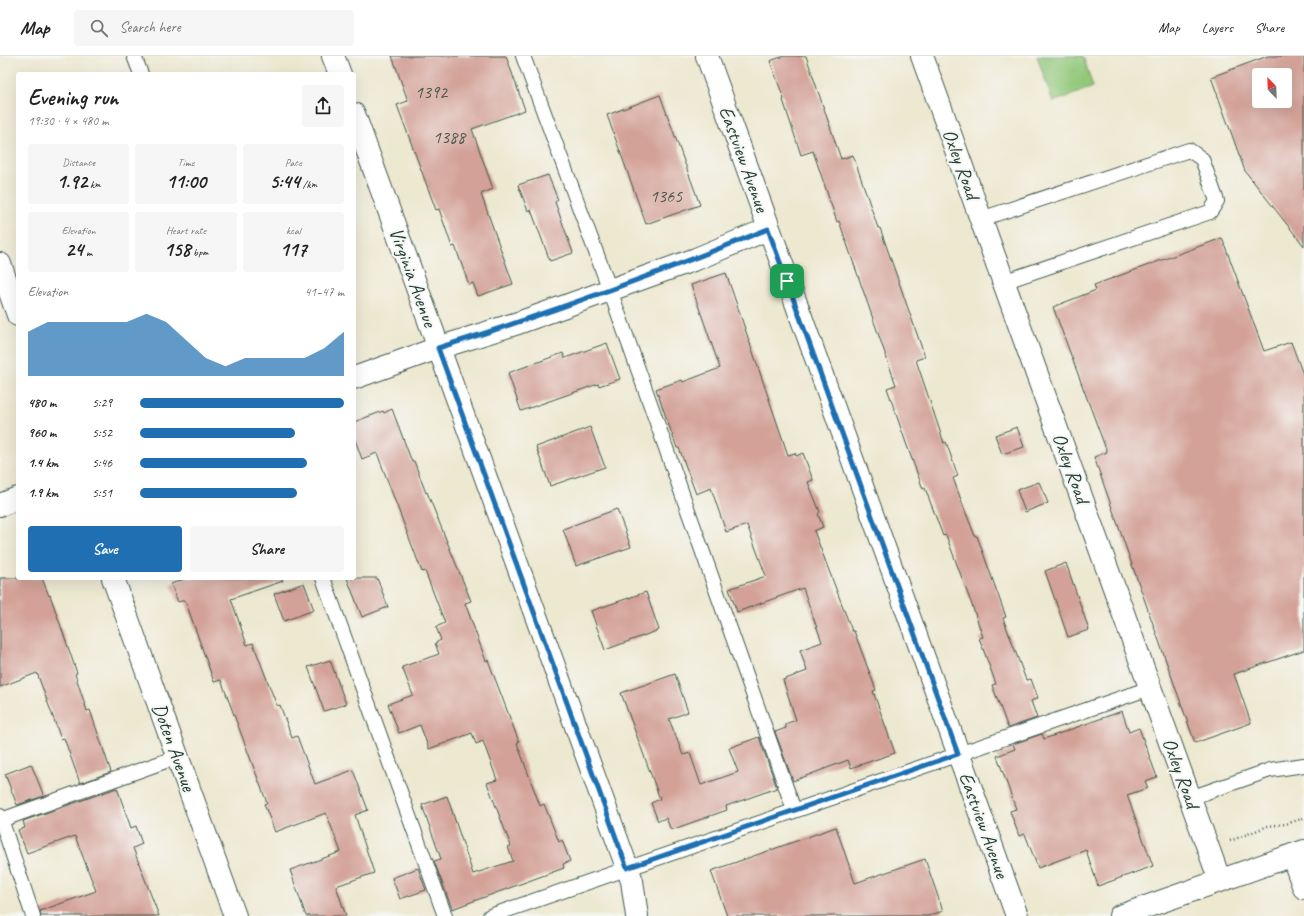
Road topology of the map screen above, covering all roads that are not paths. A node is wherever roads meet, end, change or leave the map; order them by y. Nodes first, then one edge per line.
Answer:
1 (134, 56) edge
2 (333, 56) edge
3 (523, 56) edge
4 (707, 56) edge
5 (922, 56) edge
6 (140, 72) edge
7 (339, 72) edge
8 (356, 120) edge
9 (981, 219) junction
10 (768, 229) junction
11 (0, 264) edge
12 (1003, 282) junction
13 (610, 290) junction
14 (16, 309) edge
15 (438, 348) junction
16 (356, 377) edge
17 (16, 499) edge
18 (0, 505) edge
19 (114, 580) edge
20 (324, 580) edge
21 (1150, 688) junction
22 (958, 754) junction
23 (177, 757) junction
24 (1304, 765) edge
25 (1190, 798) junction
26 (794, 810) junction
27 (1, 818) edge
28 (1298, 853) edge
29 (627, 868) junction
30 (1220, 880) junction
31 (1304, 888) edge
32 (33, 916) edge
33 (235, 916) edge
34 (445, 916) edge
35 (490, 916) edge
36 (637, 916) edge
37 (1017, 916) edge
38 (1120, 916) edge

1 - 6 lane
2 - 7 street
3 - 13 lane
4 - 10 street, Eastview Avenue
5 - 9 street, Oxley Road
8 - 15 street, Virginia Avenue
9 - 12 street, Oxley Road
9 - 12 lane
10 - 13 street
10 - 22 street, Eastview Avenue
11 - 14 street
12 - 21 street, Oxley Road
13 - 15 street
13 - 26 lane
15 - 16 street
15 - 29 street, Virginia Avenue
17 - 18 street
19 - 23 street, Doten Avenue
20 - 34 lane
21 - 22 lane
21 - 25 street, Oxley Road
22 - 26 lane
22 - 37 street, Eastview Avenue
23 - 27 lane
23 - 33 street, Doten Avenue
24 - 25 lane
25 - 30 street, Oxley Road
26 - 29 lane
27 - 32 lane
28 - 30 street
28 - 31 street
29 - 35 lane
29 - 36 street, Virginia Avenue
30 - 38 street

